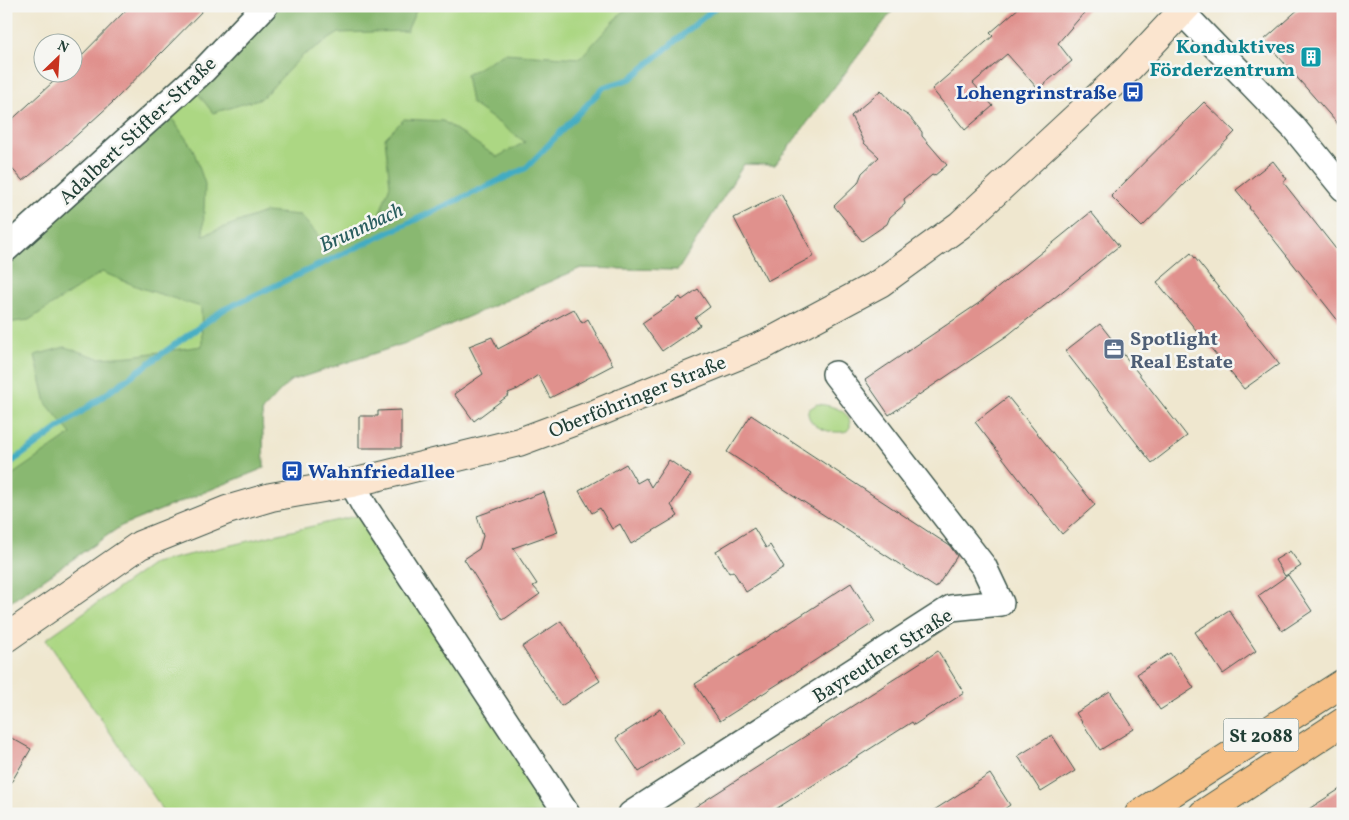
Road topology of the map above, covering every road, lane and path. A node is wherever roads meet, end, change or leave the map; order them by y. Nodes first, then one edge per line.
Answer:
1 (265, 6) edge
2 (1184, 9) edge
3 (1343, 188) edge
4 (6, 250) edge
5 (835, 374) dead end
6 (352, 483) junction
7 (6, 638) edge
8 (1343, 683) edge
9 (1343, 722) edge
10 (567, 814) edge
11 (631, 814) edge
12 (1139, 814) edge
13 (1203, 814) edge

1 - 4 street, Adalbert-Stifter-Straße
2 - 3 street
2 - 6 main road, Oberföhringer Straße
5 - 11 street, Bayreuther Straße
6 - 7 main road, Oberföhringer Straße
6 - 10 street
8 - 12 main road, St 2088
9 - 13 main road, St 2088

